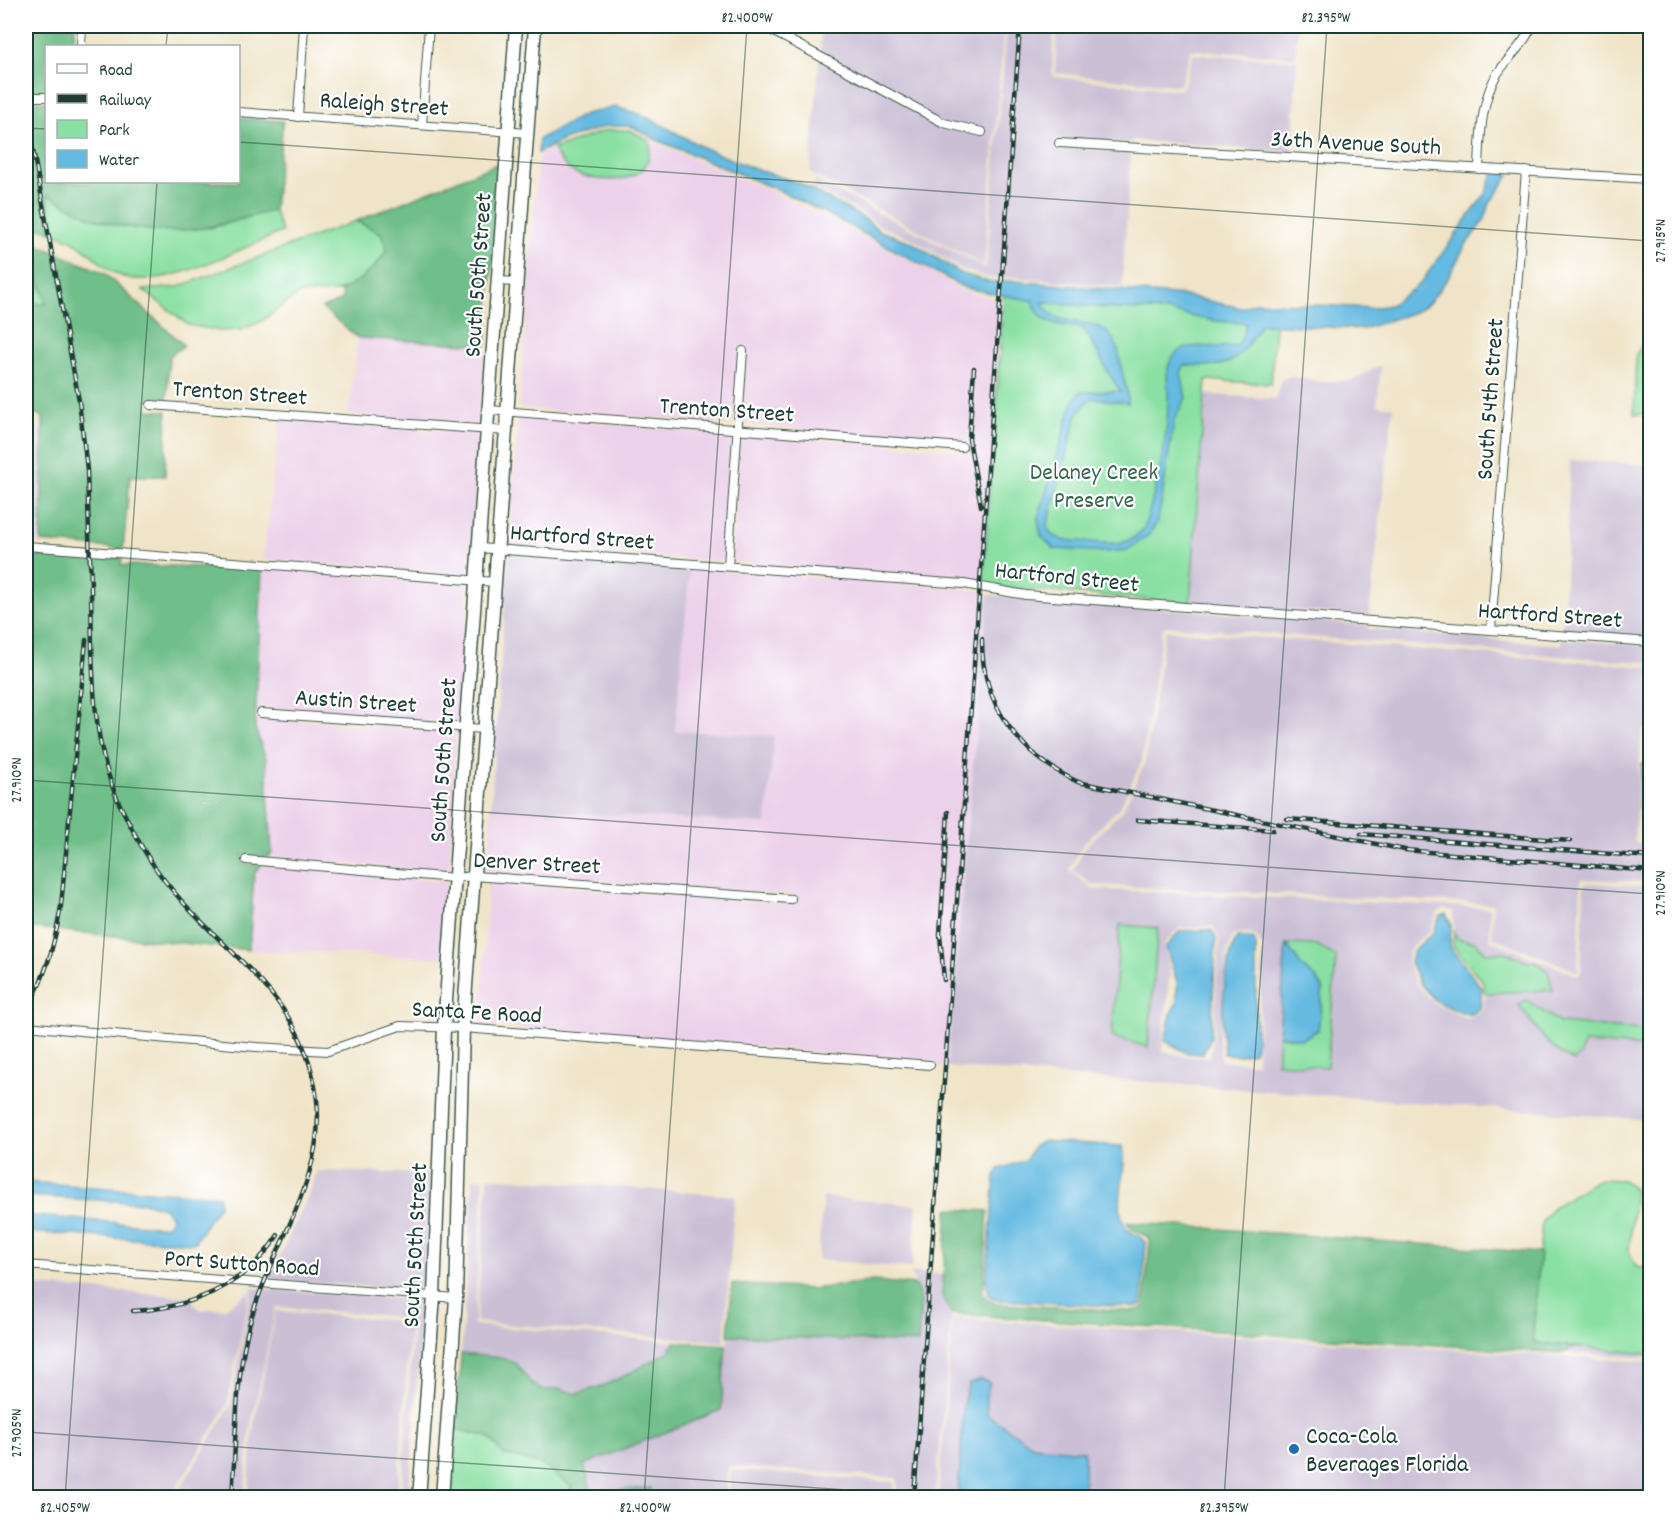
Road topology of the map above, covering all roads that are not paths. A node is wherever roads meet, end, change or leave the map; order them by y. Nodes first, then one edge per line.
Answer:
1 (82, 26) edge
2 (304, 26) edge
3 (429, 26) edge
4 (516, 26) edge
5 (535, 26) edge
6 (764, 26) edge
7 (1532, 26) edge
8 (81, 45) edge
9 (26, 97) edge
10 (45, 98) edge
11 (240, 112) edge
12 (298, 117) junction
13 (422, 125) junction
14 (509, 132) junction
15 (982, 132) dead end
16 (527, 133) junction
17 (1059, 143) dead end
18 (1479, 169) junction
19 (1526, 171) junction
20 (1650, 179) edge
21 (498, 281) junction
22 (517, 282) junction
23 (743, 351) dead end
24 (151, 405) dead end
25 (489, 410) junction
26 (507, 412) junction
27 (737, 428) junction
28 (487, 430) junction
29 (506, 431) junction
30 (962, 447) dead end
31 (26, 546) edge
32 (479, 548) junction
33 (497, 550) junction
34 (728, 566) junction
35 (476, 580) junction
36 (495, 582) junction
37 (1491, 629) junction
38 (1650, 642) edge
39 (261, 713) dead end
40 (465, 728) junction
41 (484, 729) junction
42 (246, 860) dead end
43 (474, 876) junction
44 (454, 878) junction
45 (791, 899) dead end
46 (26, 1026) edge
47 (444, 1028) junction
48 (463, 1028) junction
49 (930, 1065) dead end
50 (26, 1265) edge
51 (434, 1296) junction
52 (456, 1298) junction
53 (419, 1497) edge
54 (442, 1497) edge

1 - 8 street
2 - 12 street
3 - 13 street
4 - 14 main road, South 50th Street
5 - 16 main road, South 50th Street
6 - 15 street
7 - 18 street
9 - 10 street
11 - 12 street, Raleigh Street
12 - 13 street, Raleigh Street
13 - 14 street, Raleigh Street
14 - 16 street, Raleigh Street
14 - 21 main road, South 50th Street
16 - 22 main road, South 50th Street
17 - 18 street, 36th Avenue South
18 - 19 street, 36th Avenue South
19 - 20 street, 36th Avenue South
19 - 37 street, South 54th Street
21 - 22 street
21 - 25 main road, South 50th Street
22 - 26 main road, South 50th Street
23 - 27 street
24 - 28 street, Trenton Street
25 - 26 street, Trenton Street
25 - 28 main road, South 50th Street
26 - 27 street, Trenton Street
26 - 29 main road, South 50th Street
27 - 30 street, Trenton Street
27 - 34 street
28 - 29 street, Trenton Street
28 - 32 main road, South 50th Street
29 - 33 main road, South 50th Street
31 - 35 street
32 - 33 street, Hartford Street
32 - 35 main road, South 50th Street
33 - 34 street, Hartford Street
33 - 36 main road, South 50th Street
34 - 37 street, Hartford Street
35 - 36 street
35 - 40 main road, South 50th Street
36 - 41 main road, South 50th Street
37 - 38 street, Hartford Street
39 - 40 street, Austin Street
40 - 41 street, Austin Street
40 - 44 main road, South 50th Street
41 - 43 main road, South 50th Street
42 - 44 street, Denver Street
43 - 44 street, Denver Street
43 - 45 street, Denver Street
43 - 48 main road, South 50th Street
44 - 47 main road, South 50th Street
46 - 47 street, Santa Fe Road
47 - 48 street, Santa Fe Road
47 - 51 main road, South 50th Street
48 - 49 street, Santa Fe Road
48 - 52 main road, South 50th Street
50 - 51 street, Port Sutton Road
51 - 52 street, Port Sutton Road
51 - 53 main road, South 50th Street
52 - 54 main road, South 50th Street

